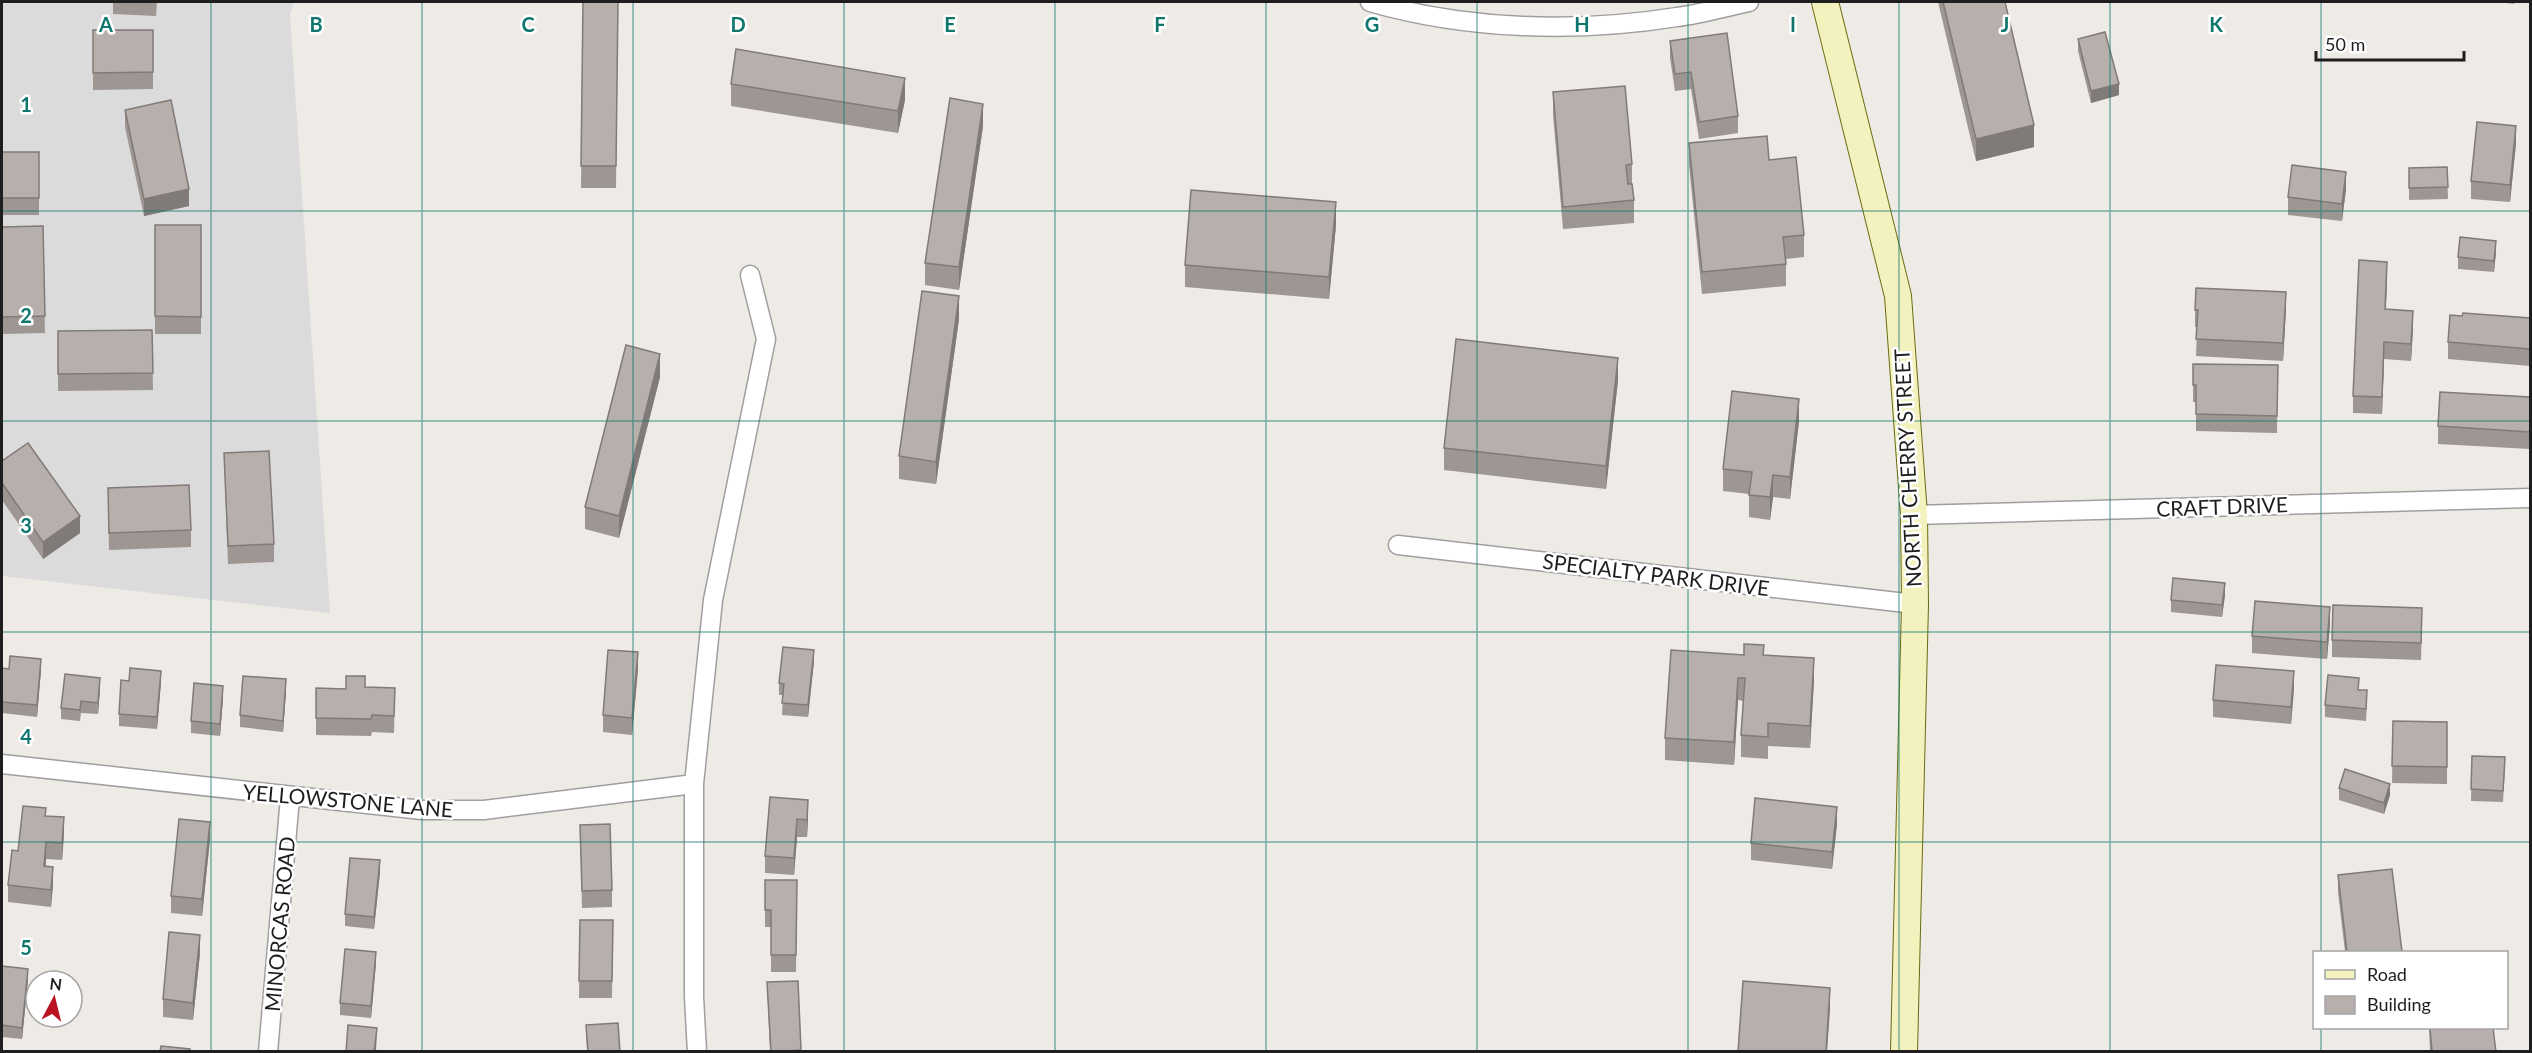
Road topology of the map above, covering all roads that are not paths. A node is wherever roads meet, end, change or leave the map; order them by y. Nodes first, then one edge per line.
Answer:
1 (1370, 2) edge
2 (1749, 2) edge
3 (1825, 2) edge
4 (750, 275) dead end
5 (2530, 498) edge
6 (1914, 514) junction
7 (1398, 545) dead end
8 (1915, 604) junction
9 (2, 764) edge
10 (694, 784) junction
11 (290, 797) junction
12 (268, 1052) edge
13 (697, 1052) edge
14 (1904, 1052) edge

1 - 2 street
3 - 6 main road, NORTH CHERRY STREET
4 - 10 street
5 - 6 street, CRAFT DRIVE
6 - 8 main road, NORTH CHERRY STREET
7 - 8 street, SPECIALTY PARK DRIVE
8 - 14 main road, NORTH CHERRY STREET
9 - 11 street, YELLOWSTONE LANE
10 - 11 street, YELLOWSTONE LANE
10 - 13 street
11 - 12 street, MINORCAS ROAD

